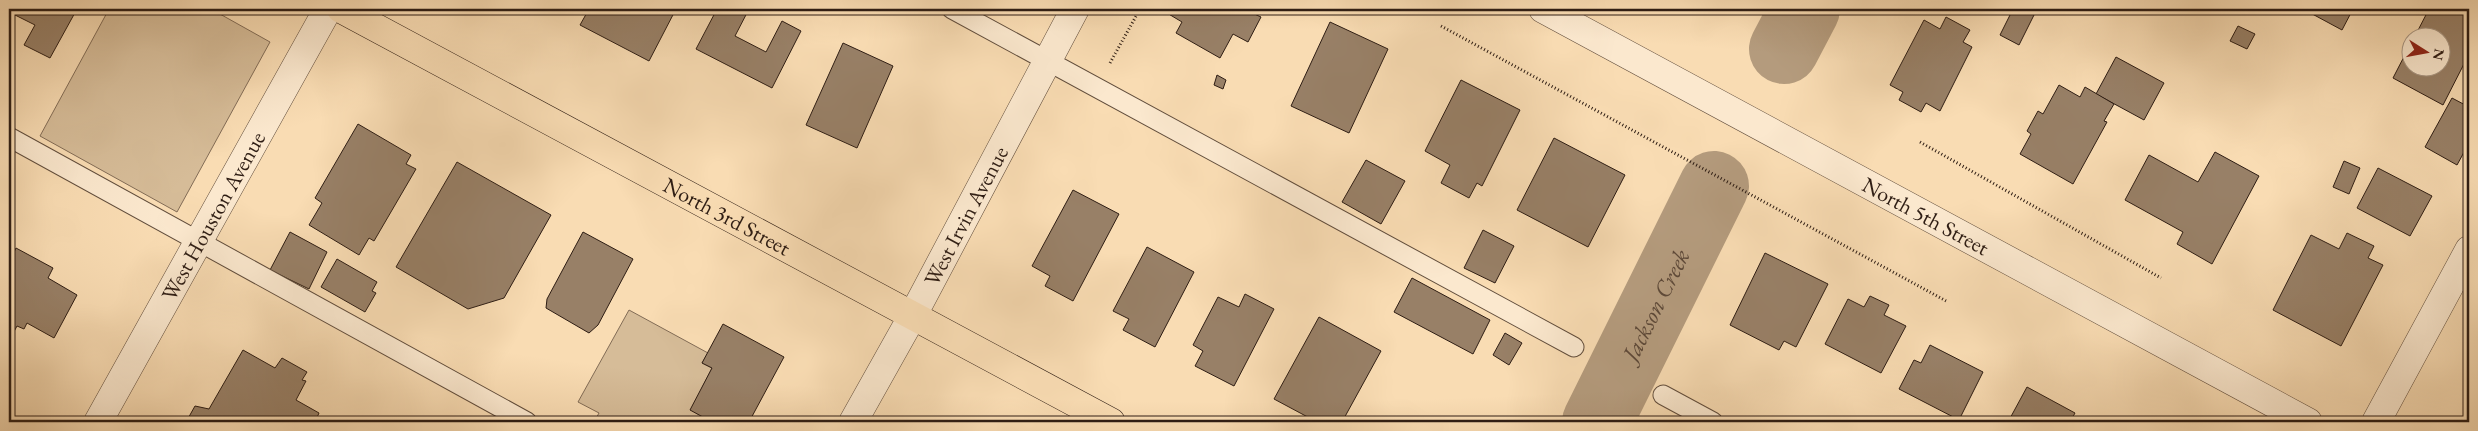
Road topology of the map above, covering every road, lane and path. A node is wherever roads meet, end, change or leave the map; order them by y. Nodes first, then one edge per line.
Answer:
1 (328, 9) edge
2 (341, 9) edge
3 (952, 9) edge
4 (1075, 9) edge
5 (1140, 9) edge
6 (1543, 9) edge
7 (1441, 26) dead end
8 (1047, 62) junction
9 (1096, 88) junction
10 (9, 137) edge
11 (1920, 142) dead end
12 (198, 242) junction
13 (2469, 250) edge
14 (2161, 278) dead end
15 (1948, 302) dead end
16 (913, 315) junction
17 (1574, 347) dead end
18 (1663, 395) dead end
19 (98, 422) edge
20 (527, 422) edge
21 (853, 422) edge
22 (1111, 422) edge
23 (1714, 422) edge
24 (2308, 422) edge
25 (2376, 422) edge

1 - 12 street, West Houston Avenue
2 - 16 main road, North 3rd Street
3 - 8 lane
4 - 8 street, West Irvin Avenue
5 - 9 path
6 - 24 street, North 5th Street
7 - 15 path
8 - 9 lane
8 - 16 street, West Irvin Avenue
9 - 17 lane
10 - 12 lane
11 - 14 path
12 - 19 street, West Houston Avenue
12 - 20 lane
13 - 25 street
16 - 21 street, West Irvin Avenue
16 - 22 main road, North 3rd Street
18 - 23 lane

